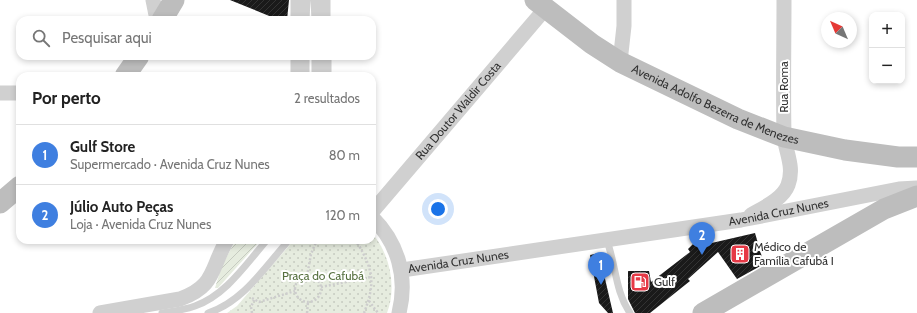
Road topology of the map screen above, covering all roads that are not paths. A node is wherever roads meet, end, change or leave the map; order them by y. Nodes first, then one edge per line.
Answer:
1 (153, 0) edge
2 (174, 0) edge
3 (298, 0) edge
4 (306, 0) edge
5 (314, 0) edge
6 (323, 0) edge
7 (624, 0) edge
8 (784, 0) edge
9 (540, 5) edge
10 (156, 16) edge
11 (164, 16) edge
12 (298, 16) edge
13 (306, 16) edge
14 (314, 16) edge
15 (323, 16) edge
16 (136, 60) edge
17 (298, 60) edge
18 (306, 60) edge
19 (315, 60) edge
20 (324, 60) edge
21 (620, 62) junction
22 (128, 72) edge
23 (298, 72) edge
24 (306, 72) edge
25 (315, 72) edge
26 (324, 72) edge
27 (0, 93) edge
28 (16, 93) edge
29 (784, 137) junction
30 (917, 157) edge
31 (917, 188) edge
32 (16, 190) edge
33 (917, 196) edge
34 (0, 203) edge
35 (376, 207) edge
36 (741, 220) junction
37 (376, 222) edge
38 (607, 241) junction
39 (225, 244) edge
40 (264, 244) edge
41 (285, 244) edge
42 (402, 270) junction
43 (100, 313) edge
44 (162, 313) edge
45 (208, 313) edge
46 (399, 313) edge
47 (630, 313) edge
48 (703, 313) edge

1 - 10 street
2 - 11 main road
3 - 12 street
4 - 13 lane
5 - 14 lane
6 - 15 street
7 - 21 street
8 - 29 street, Rua Roma
9 - 21 main road, Avenida Adolfo Bezerra de Menezes
9 - 35 street, Rua Doutor Waldir Costa
16 - 22 main road
17 - 23 street
18 - 24 lane
19 - 25 lane
20 - 26 street
21 - 29 main road, Avenida Adolfo Bezerra de Menezes
27 - 28 street
29 - 30 main road, Avenida Adolfo Bezerra de Menezes
29 - 36 street, Rua Roma
31 - 36 street, Avenida Cruz Nunes
32 - 34 main road
33 - 48 main road
36 - 38 street, Avenida Cruz Nunes
37 - 42 street
38 - 42 street, Avenida Cruz Nunes
38 - 47 lane
39 - 43 street
40 - 44 lane
41 - 45 lane
42 - 46 street

